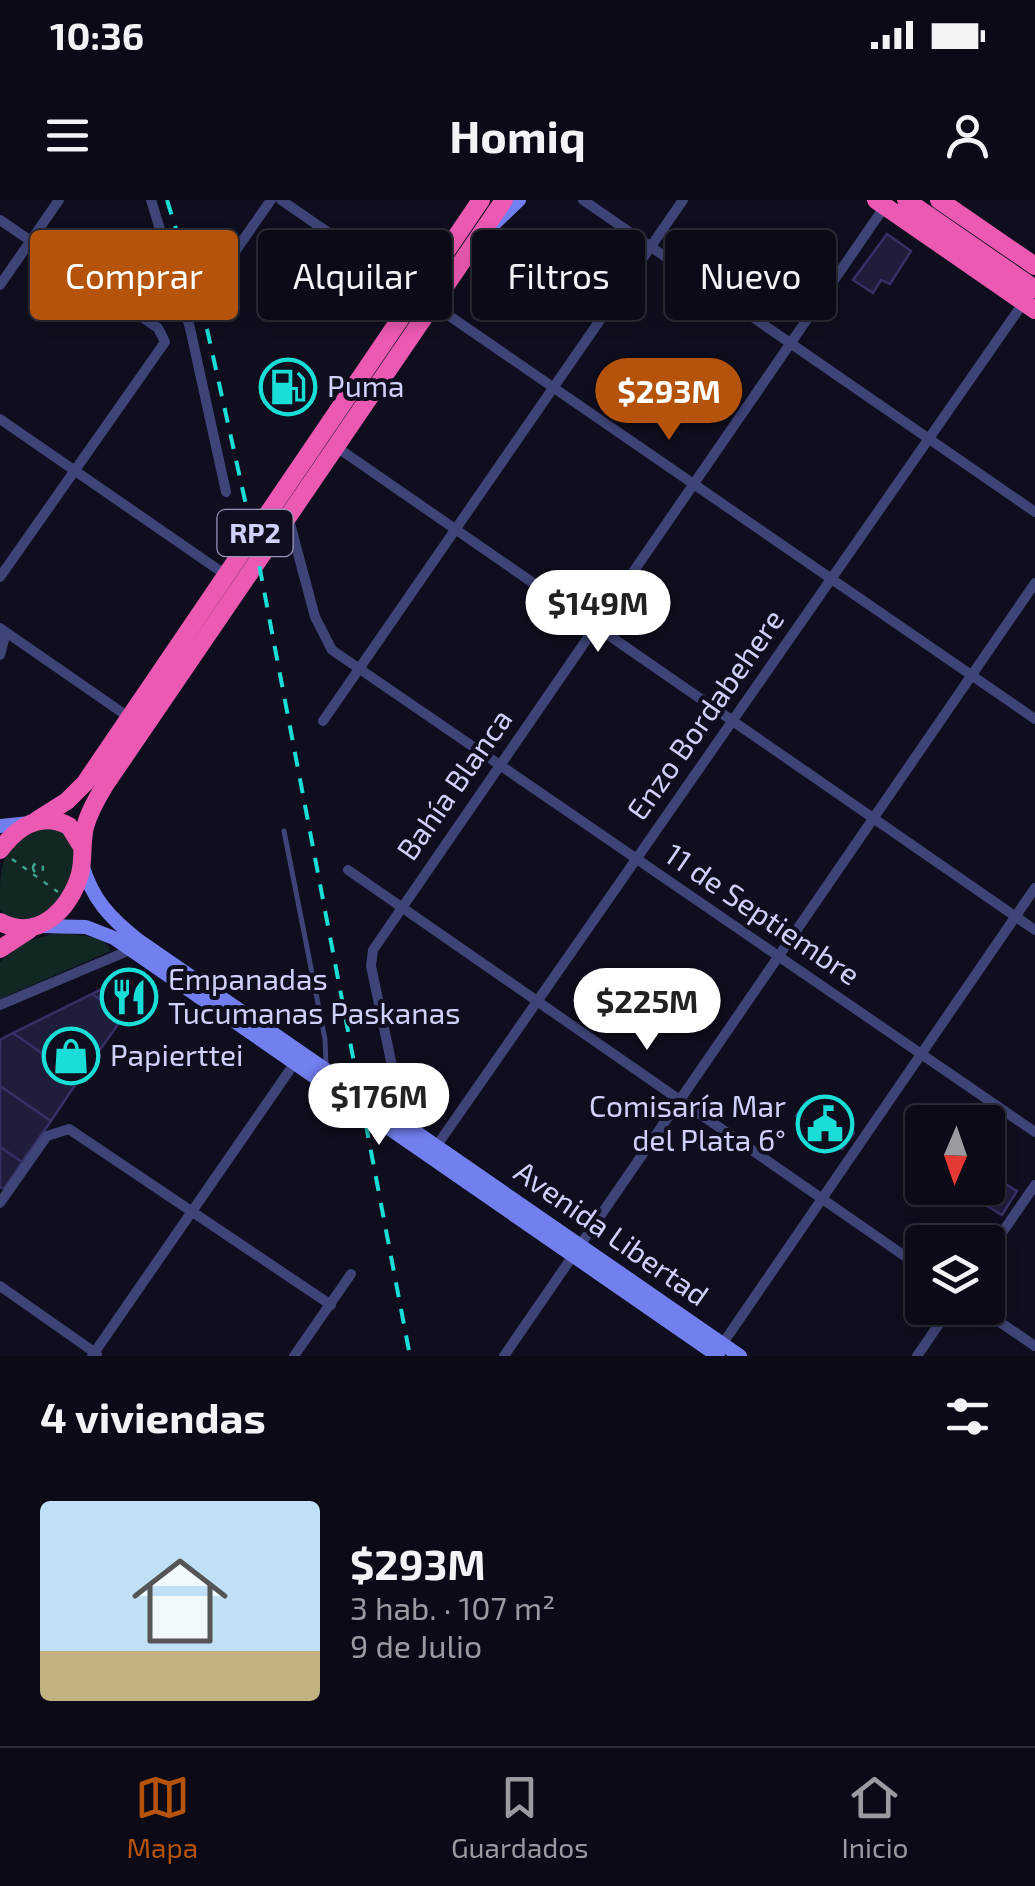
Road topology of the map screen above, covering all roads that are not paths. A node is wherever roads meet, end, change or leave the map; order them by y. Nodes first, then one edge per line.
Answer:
1 (59, 200) edge
2 (151, 200) edge
3 (270, 200) edge
4 (281, 200) edge
5 (470, 200) edge
6 (481, 200) edge
7 (504, 200) edge
8 (519, 200) edge
9 (583, 200) edge
10 (683, 200) edge
11 (906, 200) edge
12 (940, 200) edge
13 (880, 203) edge
14 (0, 220) edge
15 (39, 230) edge
16 (325, 230) edge
17 (467, 236) junction
18 (30, 241) edge
19 (30, 243) edge
20 (238, 247) edge
21 (650, 248) junction
22 (452, 258) edge
23 (1035, 266) edge
24 (0, 285) edge
25 (1031, 300) edge
26 (452, 318) edge
27 (144, 320) edge
28 (410, 320) edge
29 (412, 320) edge
30 (790, 344) junction
31 (554, 388) junction
32 (0, 419) edge
33 (928, 440) junction
34 (335, 446) junction
35 (75, 470) junction
36 (694, 484) junction
37 (226, 492) dead end
38 (1035, 512) edge
39 (288, 515) junction
40 (456, 530) junction
41 (226, 575) junction
42 (0, 577) edge
43 (831, 579) junction
44 (1035, 583) edge
45 (594, 626) junction
46 (3, 630) edge
47 (0, 655) edge
48 (359, 670) junction
49 (971, 675) junction
50 (130, 718) junction
51 (1035, 720) edge
52 (323, 721) dead end
53 (732, 721) junction
54 (500, 766) junction
55 (873, 818) junction
56 (34, 822) junction
57 (0, 826) edge
58 (284, 831) dead end
59 (2, 852) edge
60 (82, 854) junction
61 (636, 859) junction
62 (348, 870) dead end
63 (1035, 888) edge
64 (401, 907) junction
65 (1016, 916) junction
66 (0, 922) edge
67 (34, 928) junction
68 (1035, 930) edge
69 (0, 949) edge
70 (130, 950) junction
71 (778, 956) junction
72 (537, 1001) junction
73 (0, 1005) edge
74 (921, 1054) junction
75 (298, 1057) junction
76 (326, 1068) junction
77 (680, 1100) junction
78 (405, 1124) junction
79 (1035, 1132) edge
80 (433, 1151) junction
81 (1035, 1185) edge
82 (822, 1198) junction
83 (0, 1202) edge
84 (192, 1210) junction
85 (1005, 1228) edge
86 (576, 1250) junction
87 (905, 1256) edge
88 (352, 1274) dead end
89 (0, 1286) edge
90 (331, 1305) junction
91 (938, 1325) edge
92 (1004, 1325) edge
93 (1035, 1346) edge
94 (718, 1352) edge
95 (95, 1355) edge
96 (294, 1356) edge
97 (504, 1356) edge
98 (740, 1356) edge
99 (916, 1356) edge

1 - 15 street
2 - 37 street
3 - 20 street
4 - 16 street
5 - 17 main road
6 - 17 highway, RP2
7 - 17 highway, RP2
8 - 17 main road
9 - 21 street
10 - 21 street
11 - 25 highway
12 - 23 highway
13 - 25 highway
13 - 30 street, Bahía Blanca
14 - 18 street
17 - 22 highway, RP2
19 - 24 street
21 - 30 street
21 - 31 street
25 - 33 street, Enzo Bordabehere
26 - 31 street
27 - 35 street
28 - 41 highway, RP2
29 - 34 highway, RP2
30 - 33 street
30 - 36 street, Bahía Blanca
31 - 36 street
31 - 40 street
32 - 35 street
33 - 38 street
33 - 43 street, Enzo Bordabehere
34 - 39 highway, RP2
34 - 40 street
35 - 41 street
35 - 42 street
36 - 43 street
36 - 45 street, Bahía Blanca
39 - 48 street, 11 de Septiembre
39 - 60 highway, RP2
40 - 45 street
40 - 48 street
41 - 50 highway, RP2
43 - 49 street
43 - 53 street, Enzo Bordabehere
44 - 49 street
45 - 53 street
45 - 54 street, Bahía Blanca
46 - 47 street
46 - 50 street
48 - 52 street
48 - 54 street, 11 de Septiembre
49 - 51 street
49 - 55 street
50 - 56 highway, RP2
53 - 55 street
53 - 61 street, Enzo Bordabehere
54 - 61 street, 11 de Septiembre
54 - 64 street, Bahía Blanca
55 - 65 street
55 - 71 street
56 - 57 main road
56 - 59 highway, RP2
56 - 60 highway
58 - 76 lane
60 - 67 highway, RP2
60 - 75 main road, Avenida Libertad
61 - 71 street, 11 de Septiembre
61 - 72 street, Enzo Bordabehere
62 - 64 street
63 - 65 street
64 - 72 street
64 - 78 street, Bahía Blanca
65 - 68 street
65 - 74 street
66 - 67 highway
67 - 69 highway, RP2
67 - 70 main road, Avenida Libertad
70 - 73 street
70 - 75 main road, Avenida Libertad
71 - 74 street, 11 de Septiembre
71 - 77 street
72 - 77 street
72 - 80 street, Enzo Bordabehere
74 - 79 street, 11 de Septiembre
74 - 82 street
75 - 76 main road, Avenida Libertad
75 - 80 main road, Avenida Libertad
75 - 84 street
76 - 78 main road, Avenida Libertad
77 - 82 street
77 - 86 street
78 - 80 main road, Avenida Libertad
80 - 86 main road, Avenida Libertad
81 - 85 street
82 - 87 street
82 - 94 street
83 - 84 street
84 - 90 street
84 - 95 street
86 - 94 main road, Avenida Libertad
86 - 97 street
88 - 90 street
89 - 95 street
90 - 96 street
91 - 99 street
92 - 93 street
94 - 98 main road, Avenida Libertad

